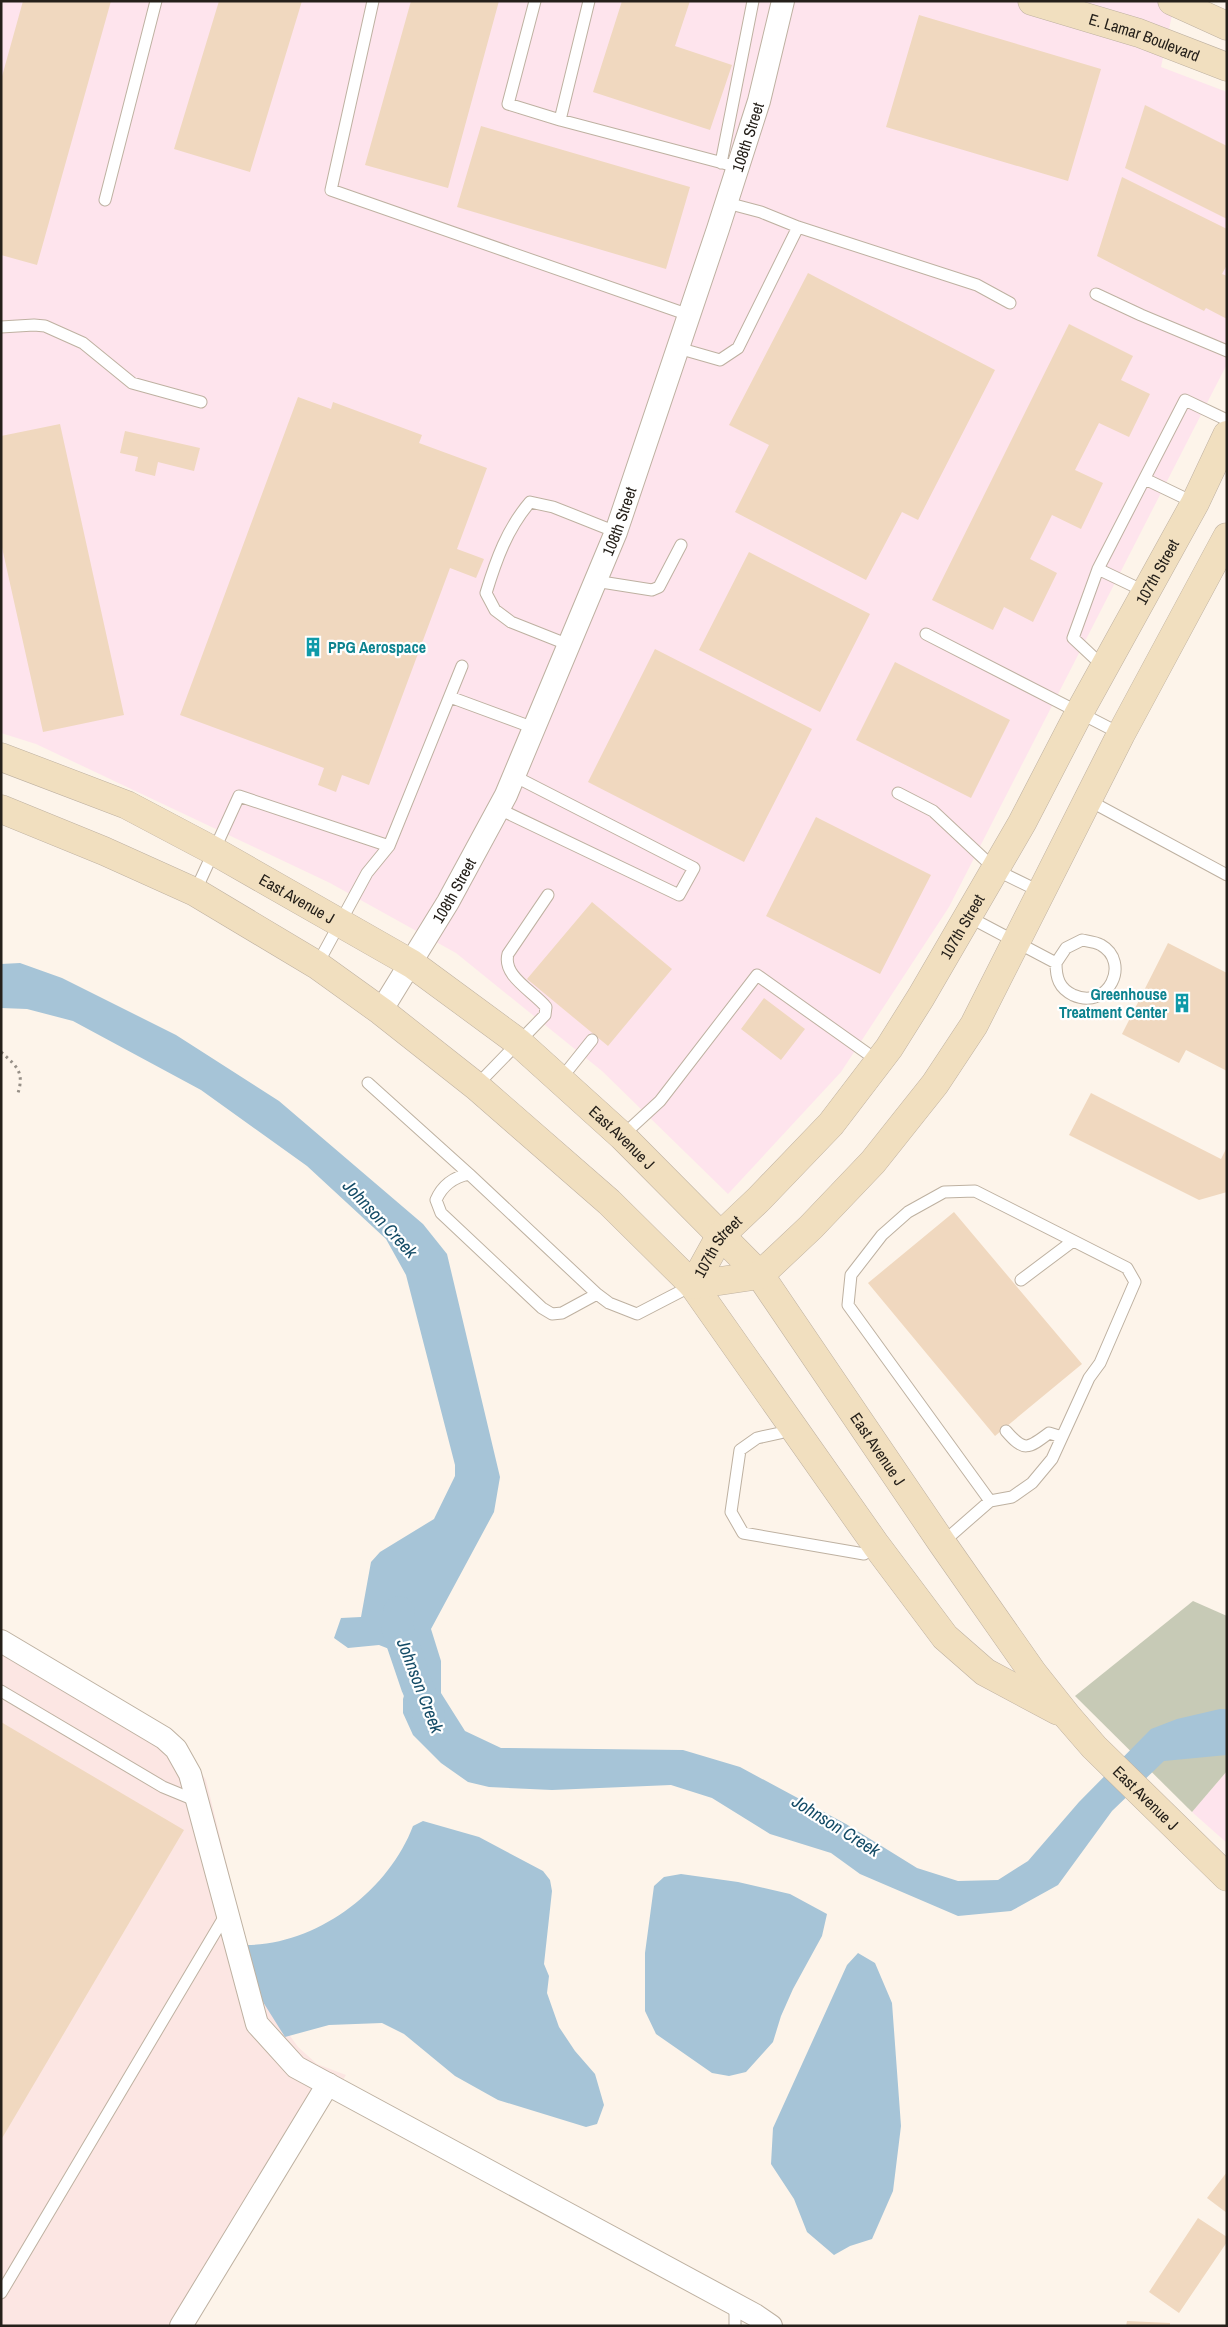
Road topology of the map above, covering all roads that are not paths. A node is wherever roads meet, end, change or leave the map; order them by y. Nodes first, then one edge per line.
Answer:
1 (156, 1) edge
2 (373, 1) edge
3 (535, 1) edge
4 (589, 1) edge
5 (753, 1) edge
6 (783, 1) edge
7 (1032, 1) edge
8 (1172, 1) edge
9 (1093, 9) edge
10 (1227, 26) edge
11 (1227, 67) edge
12 (560, 120) junction
13 (729, 165) junction
14 (105, 200) dead end
15 (727, 203) junction
16 (798, 226) junction
17 (1096, 294) dead end
18 (1010, 304) dead end
19 (689, 315) junction
20 (1, 327) edge
21 (678, 348) junction
22 (1227, 351) edge
23 (202, 402) dead end
24 (1227, 420) edge
25 (1227, 435) edge
26 (1145, 479) junction
27 (1195, 503) junction
28 (616, 532) junction
29 (1227, 537) edge
30 (681, 545) dead end
31 (1098, 569) junction
32 (595, 581) junction
33 (1146, 592) junction
34 (926, 634) dead end
35 (569, 645) junction
36 (462, 666) dead end
37 (1105, 668) junction
38 (450, 697) junction
39 (1079, 713) junction
40 (534, 728) junction
41 (1121, 734) junction
42 (1, 757) edge
43 (514, 776) junction
44 (898, 793) dead end
45 (1088, 800) junction
46 (499, 808) junction
47 (1, 810) edge
48 (389, 846) junction
49 (214, 851) junction
50 (996, 870) junction
51 (1227, 875) edge
52 (195, 892) junction
53 (1042, 892) junction
54 (548, 895) dead end
55 (969, 917) junction
56 (340, 922) junction
57 (1015, 942) junction
58 (1056, 963) junction
59 (412, 964) junction
60 (317, 966) junction
61 (381, 1011) junction
62 (592, 1040) dead end
63 (518, 1042) junction
64 (878, 1061) junction
65 (559, 1081) junction
66 (368, 1083) dead end
67 (476, 1086) junction
68 (622, 1136) junction
69 (469, 1174) junction
70 (720, 1236) junction
71 (1073, 1241) junction
72 (760, 1275) junction
73 (1021, 1280) dead end
74 (693, 1285) junction
75 (597, 1294) junction
76 (792, 1426) junction
77 (1006, 1431) dead end
78 (1062, 1437) junction
79 (990, 1501) junction
80 (942, 1543) junction
81 (876, 1545) junction
82 (1, 1641) edge
83 (1, 1691) edge
84 (1068, 1717) junction
85 (197, 1801) junction
86 (1227, 1878) edge
87 (226, 1914) junction
88 (328, 2084) junction
89 (1, 2293) edge
90 (735, 2315) edge
91 (181, 2326) edge
92 (771, 2326) edge

1 - 14 lane
2 - 19 lane
3 - 12 lane
4 - 12 lane
5 - 13 lane
6 - 13 street, 108th Street
7 - 9 street, E. Lamar Boulevard
8 - 10 street
9 - 11 street, E. Lamar Boulevard
12 - 13 lane
13 - 15 street, 108th Street
15 - 16 lane
15 - 19 street, 108th Street
16 - 18 lane
16 - 21 lane
17 - 22 lane
19 - 21 street, 108th Street
20 - 23 lane
21 - 28 street, 108th Street
24 - 26 lane
25 - 27 street, 107th Street
26 - 27 lane
26 - 31 lane
27 - 33 street, 107th Street
28 - 32 street, 108th Street
28 - 35 lane
29 - 41 street
30 - 32 lane
31 - 33 lane
31 - 37 lane
32 - 35 street, 108th Street
33 - 37 street, 107th Street
34 - 39 lane
35 - 40 street, 108th Street
36 - 38 lane
37 - 39 street, 107th Street
38 - 40 lane
38 - 48 lane
39 - 41 lane
39 - 50 street, 107th Street
40 - 43 street, 108th Street
41 - 45 street
42 - 49 street, East Avenue J
43 - 46 street, 108th Street
43 - 46 lane
44 - 50 lane
45 - 51 lane
45 - 53 street
46 - 59 street, 108th Street
47 - 52 street, East Avenue J
48 - 49 lane
48 - 56 lane
49 - 52 lane
49 - 56 street, East Avenue J
50 - 53 lane
50 - 55 street, 107th Street
52 - 60 street, East Avenue J
53 - 57 street
54 - 63 lane
55 - 57 lane
55 - 64 street, 107th Street
56 - 59 street, East Avenue J
56 - 60 lane
57 - 58 lane
57 - 72 street
58 - 58 lane
59 - 61 street, 108th Street
59 - 63 street, East Avenue J
60 - 61 street, East Avenue J
61 - 67 street, East Avenue J
62 - 65 lane
63 - 65 street, East Avenue J
63 - 67 lane
64 - 68 lane
64 - 70 street, 107th Street
65 - 68 street, East Avenue J
66 - 69 lane
67 - 74 street, East Avenue J
68 - 70 street, East Avenue J
69 - 75 lane
69 - 75 lane
70 - 72 street, East Avenue J
70 - 74 street, 107th Street
71 - 73 lane
71 - 78 lane
71 - 79 lane
72 - 74 street, 107th Street
72 - 80 street, East Avenue J
74 - 75 lane
74 - 76 street, East Avenue J
76 - 81 street, East Avenue J
76 - 81 lane
77 - 78 lane
78 - 79 lane
79 - 80 lane
80 - 84 street, East Avenue J
81 - 84 street, East Avenue J
82 - 85 street
83 - 85 lane
84 - 86 street, East Avenue J
85 - 87 street
87 - 88 street
87 - 89 lane
88 - 90 street
88 - 91 street
90 - 92 street

